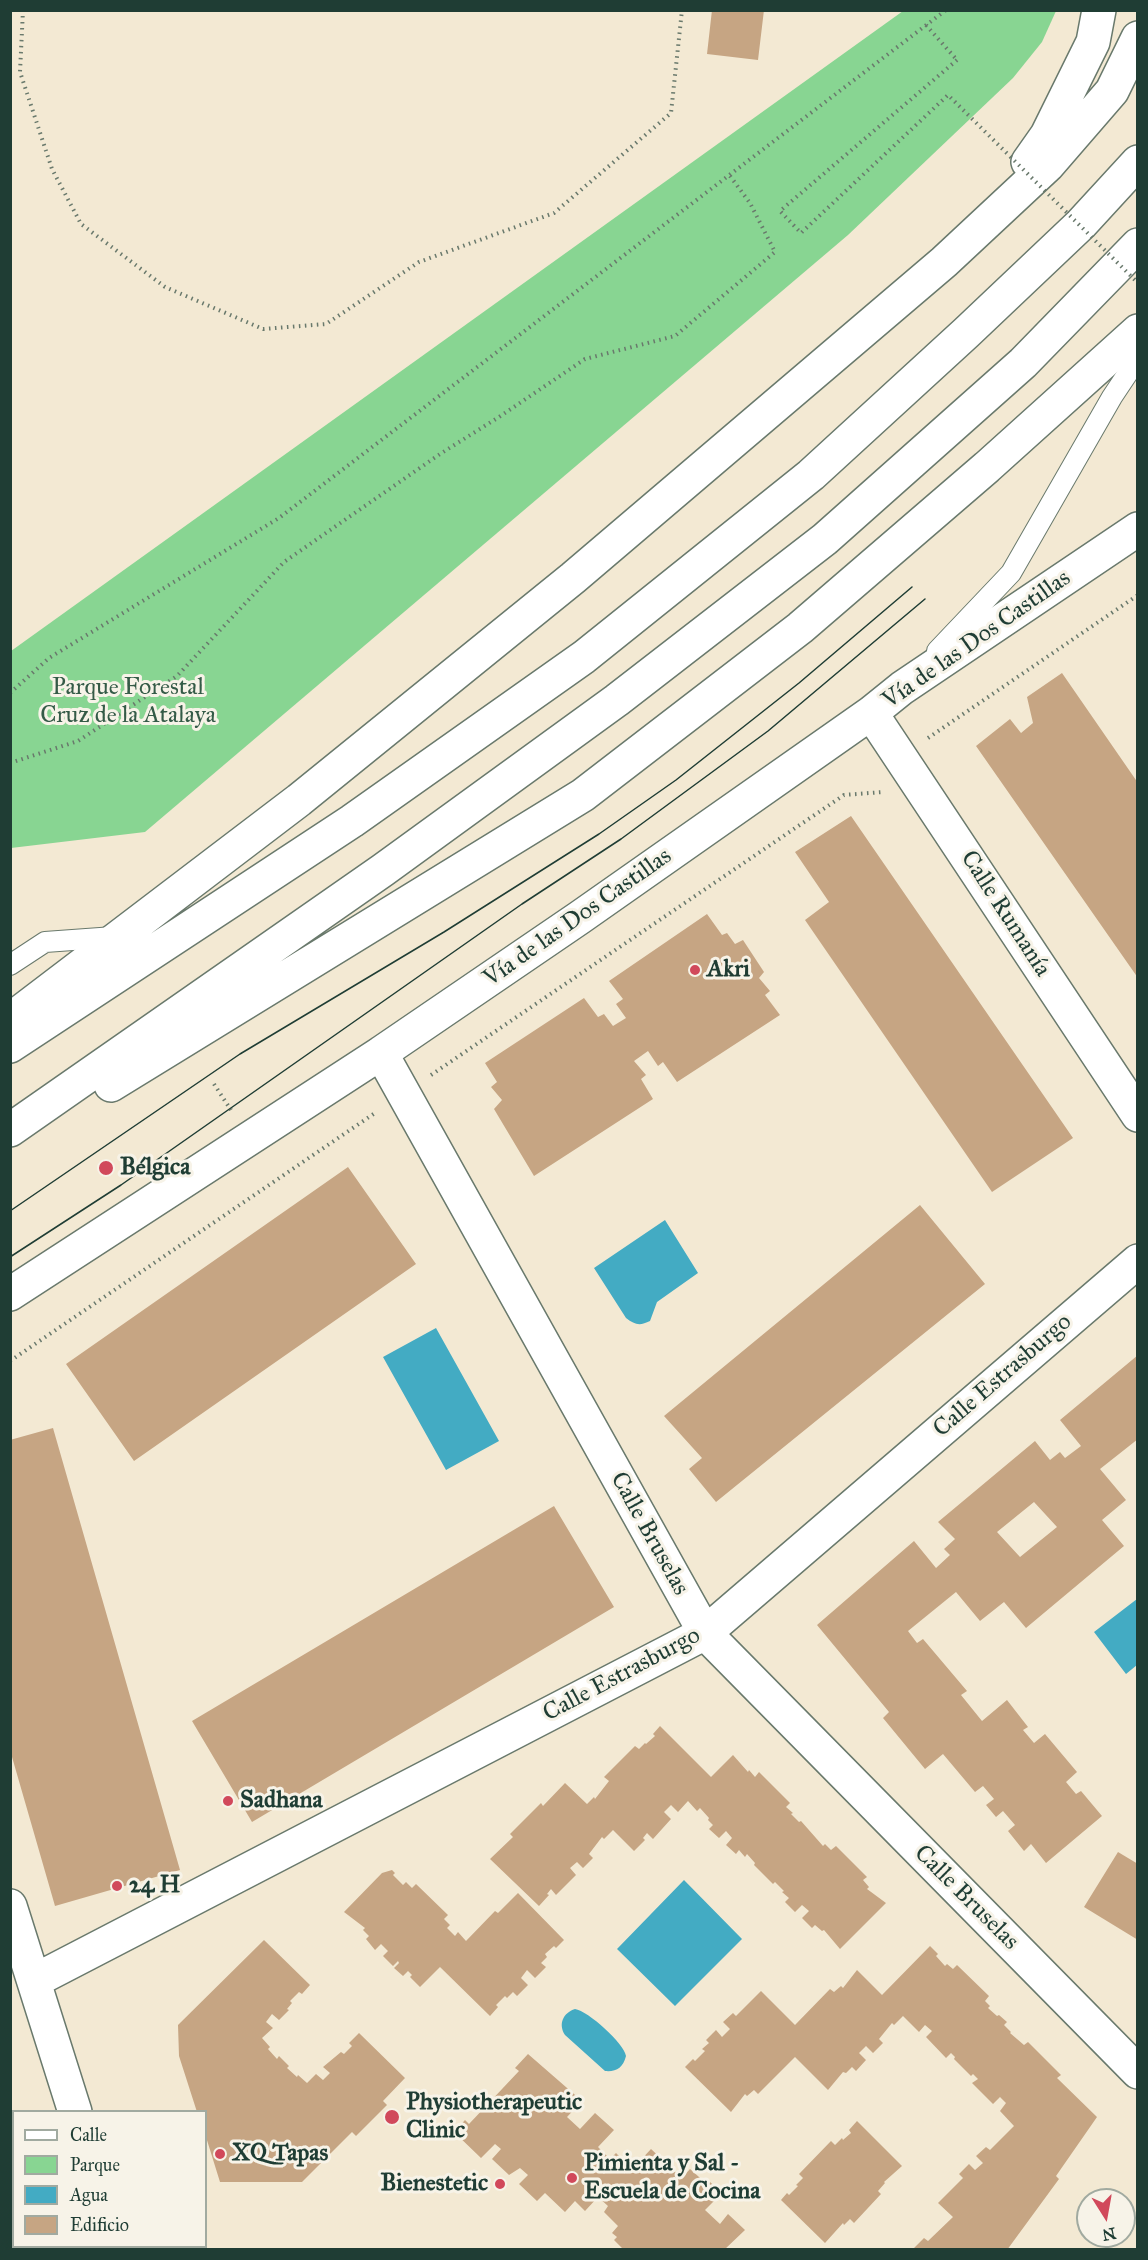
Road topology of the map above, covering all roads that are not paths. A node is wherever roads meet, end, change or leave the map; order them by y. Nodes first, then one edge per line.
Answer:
1 (1099, 10) edge
2 (1137, 38) edge
3 (1137, 162) edge
4 (981, 227) junction
5 (1137, 245) edge
6 (1137, 331) edge
7 (1137, 358) edge
8 (1137, 529) edge
9 (902, 688) junction
10 (871, 713) junction
11 (119, 937) junction
12 (10, 965) edge
13 (10, 1020) edge
14 (10, 1046) edge
15 (381, 1053) junction
16 (1137, 1115) edge
17 (10, 1130) edge
18 (10, 1148) edge
19 (1137, 1261) edge
20 (10, 1294) edge
21 (705, 1633) junction
22 (10, 1906) edge
23 (34, 1982) junction
24 (1137, 2072) edge
25 (74, 2110) edge

1 - 4 main road
2 - 4 main road
3 - 14 main road
4 - 11 main road
5 - 17 main road
6 - 18 main road
7 - 9 lane
8 - 9 main road, Vía de las Dos Castillas
9 - 10 main road, Vía de las Dos Castillas
10 - 15 main road, Vía de las Dos Castillas
10 - 16 main road, Calle Rumanía
11 - 12 lane
11 - 13 main road
15 - 20 main road, Vía de las Dos Castillas
15 - 21 main road, Calle Bruselas
19 - 21 main road, Calle Estrasburgo
21 - 23 main road, Calle Estrasburgo
21 - 24 main road, Calle Bruselas
22 - 23 main road
23 - 25 main road

